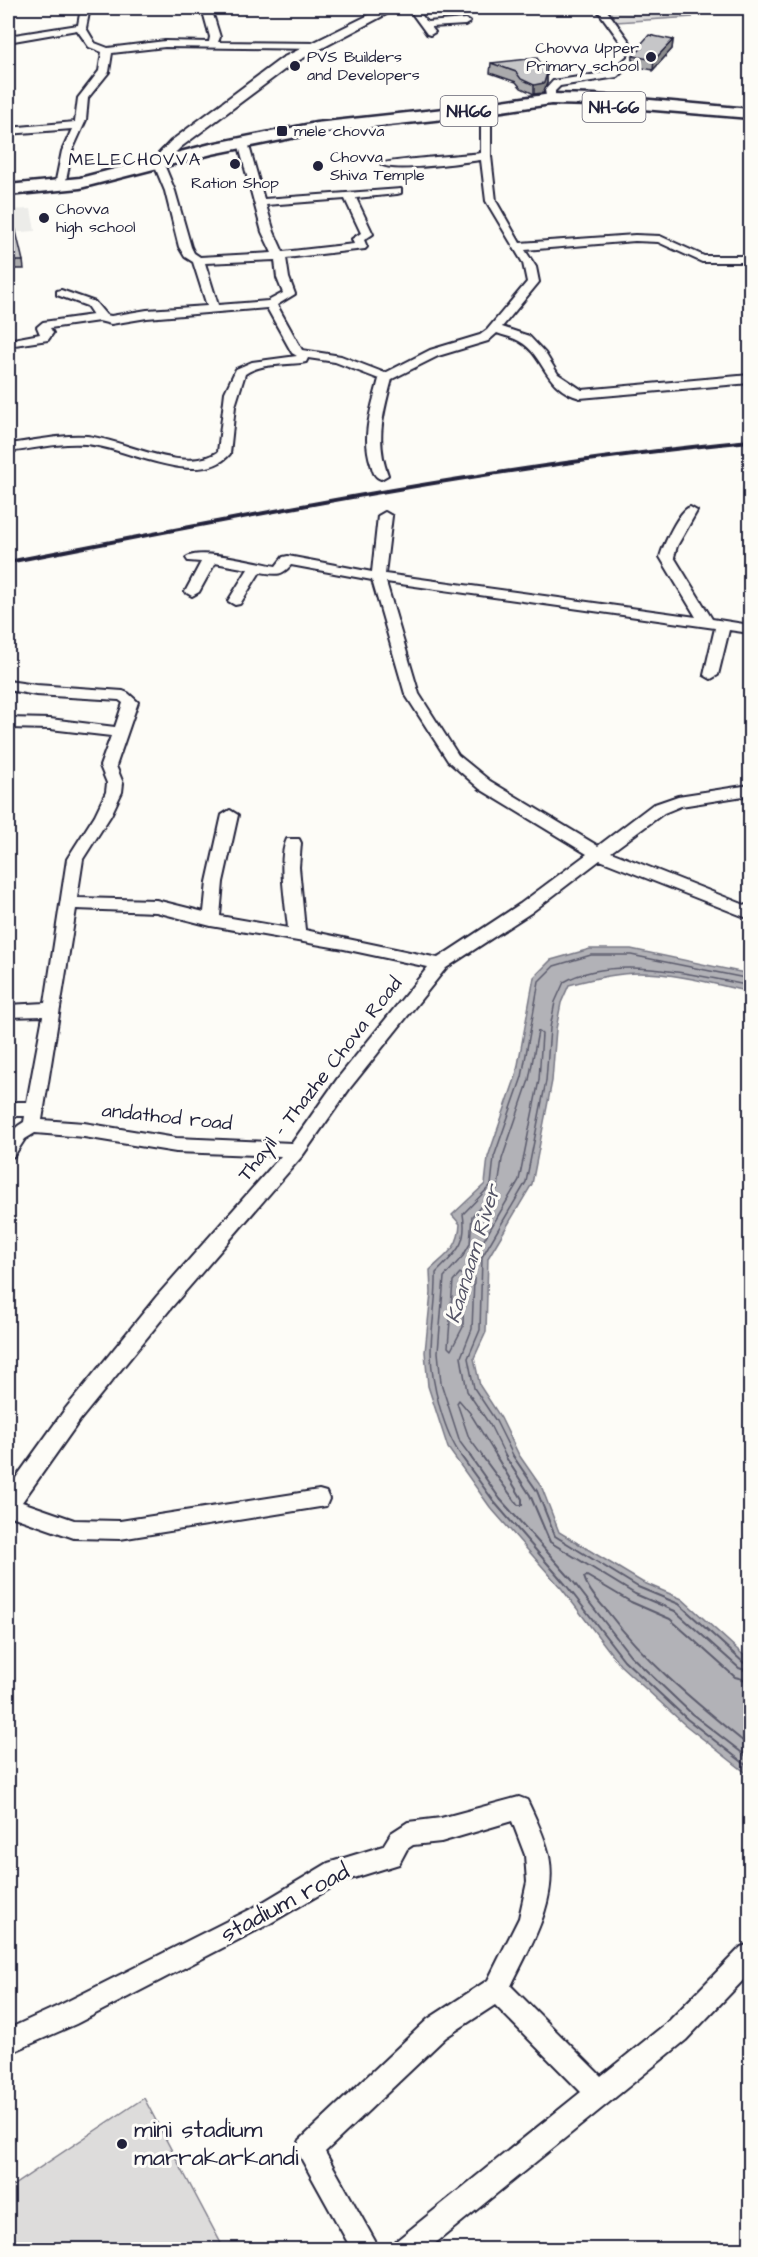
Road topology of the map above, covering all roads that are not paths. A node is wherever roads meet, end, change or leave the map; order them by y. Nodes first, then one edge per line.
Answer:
1 (85, 8) edge
2 (206, 8) edge
3 (392, 8) edge
4 (412, 8) edge
5 (601, 8) edge
6 (465, 22) dead end
7 (82, 27) junction
8 (8, 39) edge
9 (213, 44) junction
10 (317, 46) junction
11 (107, 51) junction
12 (551, 99) junction
13 (477, 112) junction
14 (750, 114) edge
15 (750, 119) edge
16 (78, 125) junction
17 (8, 131) edge
18 (176, 144) junction
19 (243, 144) junction
20 (190, 154) junction
21 (486, 156) junction
22 (158, 162) junction
23 (386, 164) dead end
24 (60, 185) junction
25 (8, 190) edge
26 (397, 191) dead end
27 (349, 195) junction
28 (260, 202) junction
29 (518, 247) junction
30 (278, 256) junction
31 (750, 259) edge
32 (198, 260) junction
33 (61, 293) dead end
34 (271, 304) junction
35 (214, 309) junction
36 (101, 317) junction
37 (494, 328) junction
38 (8, 342) edge
39 (304, 355) junction
40 (386, 377) junction
41 (749, 381) edge
42 (8, 448) edge
43 (381, 475) dead end
44 (690, 511) dead end
45 (385, 516) dead end
46 (193, 558) dead end
47 (210, 559) junction
48 (257, 566) junction
49 (378, 577) junction
50 (192, 592) dead end
51 (236, 600) dead end
52 (707, 623) junction
53 (723, 625) junction
54 (750, 629) edge
55 (711, 675) dead end
56 (8, 685) edge
57 (8, 723) edge
58 (120, 732) junction
59 (750, 790) edge
60 (230, 815) dead end
61 (293, 843) dead end
62 (600, 854) junction
63 (67, 903) junction
64 (750, 913) edge
65 (211, 920) junction
66 (297, 934) junction
67 (440, 964) junction
68 (53, 1009) junction
69 (8, 1011) edge
70 (8, 1109) edge
71 (33, 1117) junction
72 (297, 1150) junction
73 (8, 1151) edge
74 (320, 1499) dead end
75 (8, 1506) edge
76 (750, 1956) edge
77 (497, 1989) junction
78 (8, 2042) edge
79 (600, 2093) junction
80 (407, 2249) edge
81 (367, 2250) edge

1 - 7 street
2 - 9 street
3 - 10 main road
4 - 6 street
5 - 12 street
7 - 8 street
7 - 11 street
9 - 10 street
9 - 11 street
10 - 18 main road
11 - 16 street
12 - 13 highway, NH66
12 - 14 highway, NH66
13 - 15 highway, NH-66
13 - 19 highway, NH-66
13 - 21 street
16 - 17 street
16 - 24 street
18 - 20 main road
18 - 22 main road
19 - 20 highway, NH-66
19 - 28 street
20 - 22 highway
21 - 23 street
21 - 29 street
22 - 24 highway
22 - 32 street
24 - 25 highway
26 - 27 street
27 - 28 street
27 - 30 street
28 - 30 street
29 - 31 street
29 - 37 street
30 - 32 street
30 - 34 street
32 - 35 street
33 - 36 street
34 - 35 street
34 - 39 street
35 - 36 street
36 - 38 street
37 - 40 street
37 - 41 street
39 - 40 street
39 - 42 street
40 - 43 street
44 - 52 street
45 - 49 street
46 - 47 street
47 - 48 street
47 - 50 street
48 - 49 street
48 - 51 street
49 - 52 street
49 - 62 street
52 - 53 street
53 - 54 street
53 - 55 street
56 - 58 street
57 - 58 street
58 - 63 street
59 - 62 street, Thayil - Thazhe Chova Road
60 - 65 street
61 - 66 street
62 - 64 street
62 - 67 street, Thayil - Thazhe Chova Road
63 - 65 street
63 - 68 street
65 - 66 street
66 - 67 street
67 - 72 street, Thayil - Thazhe Chova Road
68 - 69 street
68 - 71 street
70 - 71 street, andathod road
71 - 72 street, andathod road
71 - 73 street
72 - 75 street, Thayil - Thazhe Chova Road
74 - 75 street
76 - 79 street
77 - 78 street, stadium road
77 - 79 street
77 - 81 street
79 - 80 street

